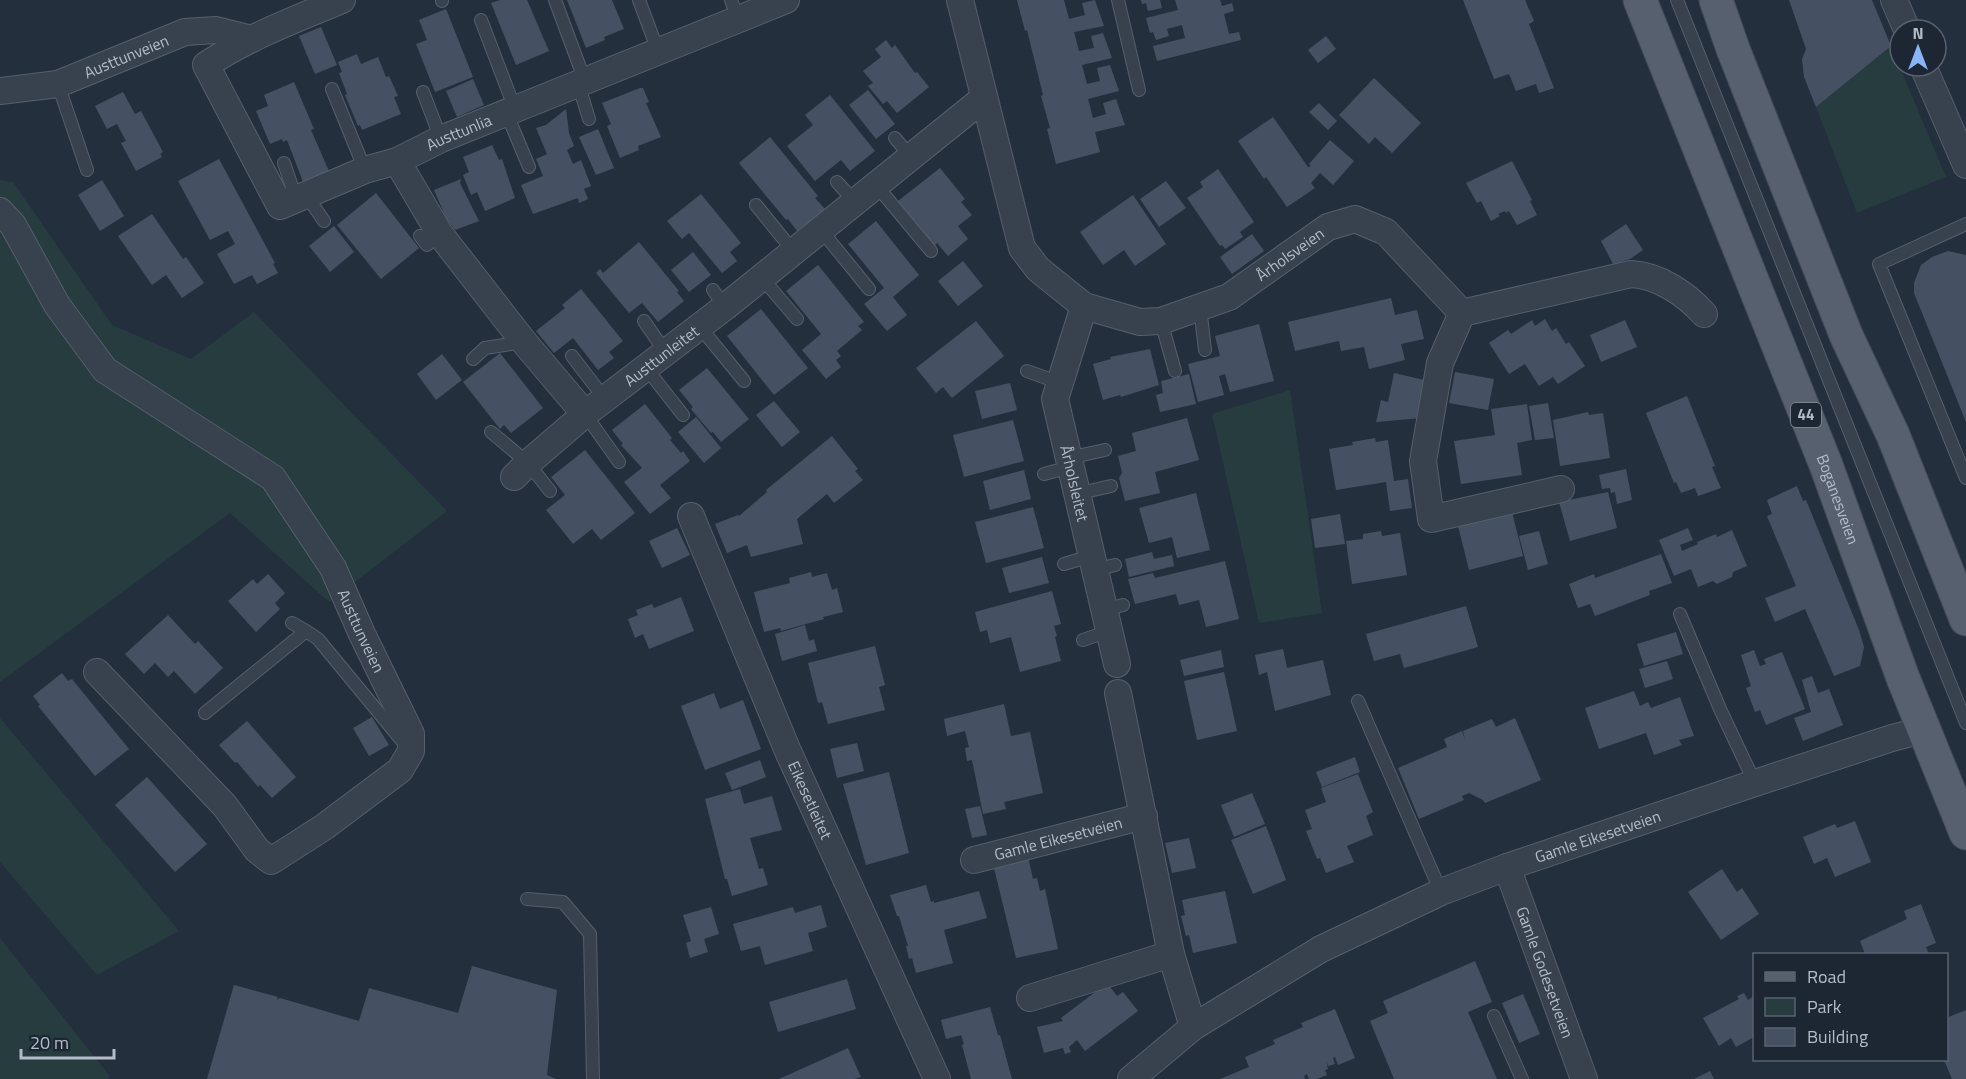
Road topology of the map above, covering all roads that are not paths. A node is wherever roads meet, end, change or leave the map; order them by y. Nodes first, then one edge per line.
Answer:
1 (342, 0) edge
2 (555, 0) edge
3 (639, 0) edge
4 (786, 0) edge
5 (960, 0) edge
6 (1118, 0) edge
7 (1640, 0) edge
8 (1677, 0) edge
9 (1716, 0) edge
10 (1894, 0) edge
11 (310, 6) edge
12 (735, 9) edge
13 (1902, 18) edge
14 (481, 20) dead end
15 (252, 39) junction
16 (658, 51) junction
17 (1928, 78) edge
18 (581, 82) junction
19 (58, 84) junction
20 (332, 89) dead end
21 (0, 90) edge
22 (1140, 90) dead end
23 (423, 92) dead end
24 (984, 98) junction
25 (511, 111) junction
26 (589, 119) dead end
27 (441, 139) junction
28 (397, 161) junction
29 (284, 162) dead end
30 (1966, 165) edge
31 (529, 167) dead end
32 (87, 170) dead end
33 (365, 170) junction
34 (837, 182) dead end
35 (876, 185) junction
36 (301, 197) junction
37 (855, 202) junction
38 (756, 205) dead end
39 (0, 212) edge
40 (324, 221) dead end
41 (1966, 224) edge
42 (821, 230) junction
43 (931, 251) dead end
44 (794, 252) junction
45 (762, 278) junction
46 (869, 289) dead end
47 (1084, 306) junction
48 (1200, 307) junction
49 (1462, 313) junction
50 (1704, 314) dead end
51 (797, 319) dead end
52 (644, 321) dead end
53 (1161, 321) junction
54 (700, 327) junction
55 (524, 342) junction
56 (1205, 350) dead end
57 (572, 356) dead end
58 (473, 359) dead end
59 (656, 360) junction
60 (1027, 371) dead end
61 (1175, 371) dead end
62 (744, 381) dead end
63 (1060, 383) junction
64 (605, 399) junction
65 (585, 414) junction
66 (683, 415) dead end
67 (491, 432) dead end
68 (1105, 450) dead end
69 (618, 462) dead end
70 (1069, 462) junction
71 (521, 470) junction
72 (1044, 474) dead end
73 (1966, 478) edge
74 (1111, 486) dead end
75 (1561, 489) dead end
76 (550, 491) dead end
77 (1076, 494) junction
78 (691, 516) dead end
79 (1064, 564) dead end
80 (1100, 564) junction
81 (1680, 614) dead end
82 (1112, 615) junction
83 (1966, 619) edge
84 (292, 623) dead end
85 (306, 631) junction
86 (1083, 640) dead end
87 (1117, 664) dead end
88 (97, 672) dead end
89 (1118, 693) dead end
90 (1358, 701) dead end
91 (205, 713) dead end
92 (1966, 723) edge
93 (1923, 730) junction
94 (411, 751) junction
95 (1755, 783) junction
96 (1144, 816) junction
97 (1966, 833) edge
98 (974, 860) dead end
99 (1507, 867) junction
100 (1441, 892) junction
101 (526, 899) dead end
102 (1171, 954) junction
103 (1030, 998) dead end
104 (1494, 1016) dead end
105 (1193, 1028) junction
106 (593, 1079) edge
107 (937, 1079) edge
108 (1131, 1079) edge
109 (1522, 1079) edge
110 (1584, 1079) edge

1 - 11 street
2 - 18 lane
3 - 16 lane
4 - 12 street, Austtunlia
5 - 24 street, Årholsveien
6 - 22 lane
7 - 93 main road, Boganesveien / 44
8 - 92 lane
9 - 83 main road
10 - 13 street
11 - 15 street
12 - 16 street, Austtunlia
14 - 25 lane
15 - 19 street, Austtunveien
15 - 36 street
16 - 18 street, Austtunlia
17 - 30 street
18 - 25 street, Austtunlia
18 - 26 lane
19 - 21 street, Austtunveien
19 - 32 lane
20 - 33 lane
23 - 27 lane
24 - 35 street, Austtunleitet
24 - 47 street, Årholsveien
25 - 27 street, Austtunlia
25 - 31 lane
27 - 28 street, Austtunlia
28 - 33 street, Austtunlia
28 - 55 street
29 - 36 lane
33 - 36 street, Austtunlia
34 - 37 lane
35 - 37 street, Austtunleitet
35 - 43 lane
36 - 40 lane
37 - 42 street, Austtunleitet
38 - 44 lane
39 - 94 street, Austtunveien
41 - 73 lane
42 - 44 street, Austtunleitet
42 - 46 lane
44 - 45 street, Austtunleitet
45 - 51 lane
45 - 54 street, Austtunleitet
47 - 53 street, Årholsveien
47 - 63 street, Årholsleitet
48 - 49 street, Årholsveien
48 - 53 street, Årholsveien
48 - 56 lane
49 - 50 street
49 - 75 street
52 - 59 lane
53 - 61 lane
54 - 59 street, Austtunleitet
54 - 62 lane
55 - 58 lane
55 - 65 street
57 - 64 lane
59 - 64 street, Austtunleitet
59 - 66 lane
60 - 63 lane
63 - 70 street, Årholsleitet
64 - 65 street, Austtunleitet
65 - 69 lane
65 - 71 street, Austtunleitet
67 - 71 lane
68 - 70 lane
70 - 72 lane
70 - 77 street, Årholsleitet
71 - 76 lane
74 - 77 lane
77 - 80 street, Årholsleitet
78 - 107 street, Eikesetleitet
79 - 80 lane
80 - 82 street, Årholsleitet
81 - 95 lane
82 - 86 lane
82 - 87 street, Årholsleitet
84 - 85 lane
85 - 91 lane
85 - 94 lane
88 - 94 street
89 - 96 street, Gamle Eikesetveien
90 - 100 lane
93 - 95 street, Gamle Eikesetveien
93 - 97 main road, Boganesveien / 44
95 - 99 street, Gamle Eikesetveien
96 - 98 street, Gamle Eikesetveien
96 - 102 street, Gamle Eikesetveien
99 - 100 street, Gamle Eikesetveien
99 - 110 street, Gamle Godesetveien
100 - 105 street, Gamle Eikesetveien
101 - 106 lane
102 - 103 street
102 - 105 street, Gamle Eikesetveien
104 - 109 lane
105 - 108 street, Gamle Eikesetveien

